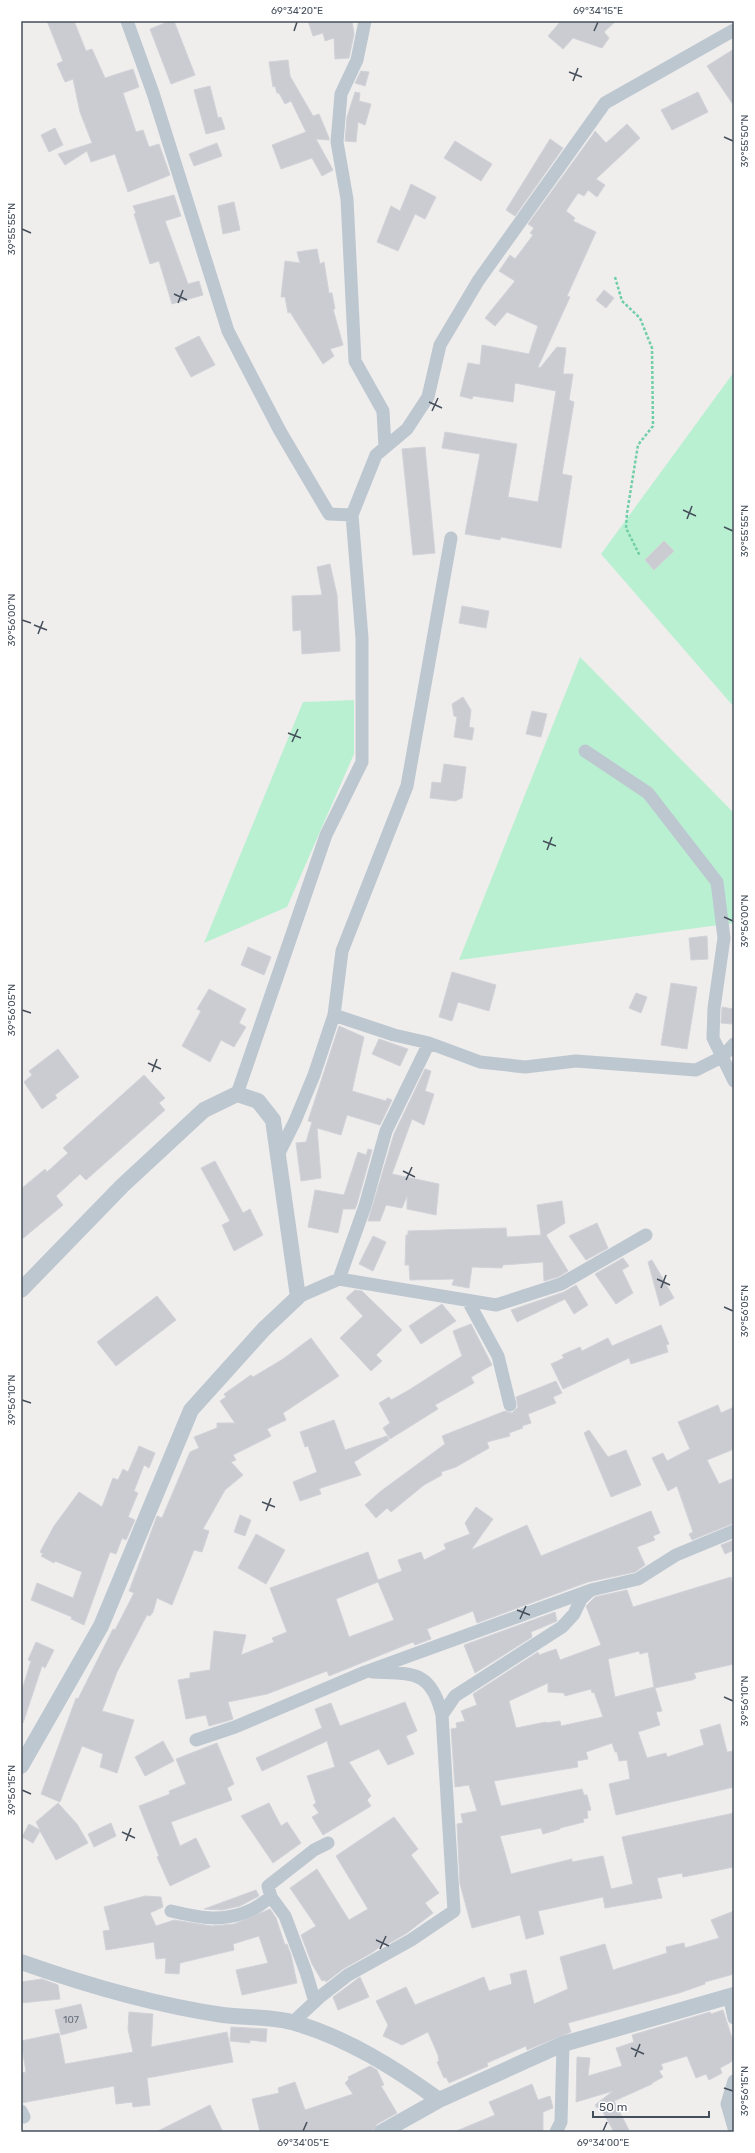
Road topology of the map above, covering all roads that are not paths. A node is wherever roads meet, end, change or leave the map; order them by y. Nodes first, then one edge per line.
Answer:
1 (127, 21) edge
2 (365, 21) edge
3 (734, 30) edge
4 (385, 447) junction
5 (352, 515) junction
6 (451, 538) dead end
7 (585, 751) dead end
8 (334, 1015) junction
9 (429, 1043) junction
10 (734, 1044) edge
11 (722, 1057) junction
12 (734, 1081) edge
13 (237, 1094) junction
14 (278, 1155) junction
15 (646, 1235) dead end
16 (339, 1279) junction
17 (21, 1290) edge
18 (298, 1297) junction
19 (468, 1301) junction
20 (510, 1404) dead end
21 (734, 1531) edge
22 (591, 1590) junction
23 (365, 1672) junction
24 (442, 1715) junction
25 (196, 1740) dead end
26 (21, 1766) edge
27 (328, 1843) dead end
28 (271, 1897) junction
29 (171, 1911) dead end
30 (21, 1962) edge
31 (731, 1996) edge
32 (315, 2002) junction
33 (734, 2018) edge
34 (293, 2022) junction
35 (563, 2044) junction
36 (734, 2081) edge
37 (439, 2100) junction
38 (734, 2128) edge
39 (382, 2132) edge
40 (556, 2132) edge

1 - 5 street
2 - 4 street
3 - 4 street
4 - 5 street
5 - 13 street
6 - 8 street
7 - 11 street
8 - 9 street
8 - 14 street
9 - 11 street
9 - 16 street
10 - 11 street
11 - 12 street
13 - 14 street
13 - 17 street
14 - 18 street
15 - 19 street
16 - 18 street
16 - 19 street
18 - 26 street
19 - 20 street
21 - 22 street
22 - 23 street
22 - 24 street
23 - 24 street
23 - 25 street
24 - 32 street
27 - 28 street
28 - 29 street
28 - 32 street
30 - 34 street
31 - 33 street
31 - 35 street
32 - 34 street
34 - 37 street
35 - 37 street
35 - 40 street
36 - 38 street
37 - 39 street

